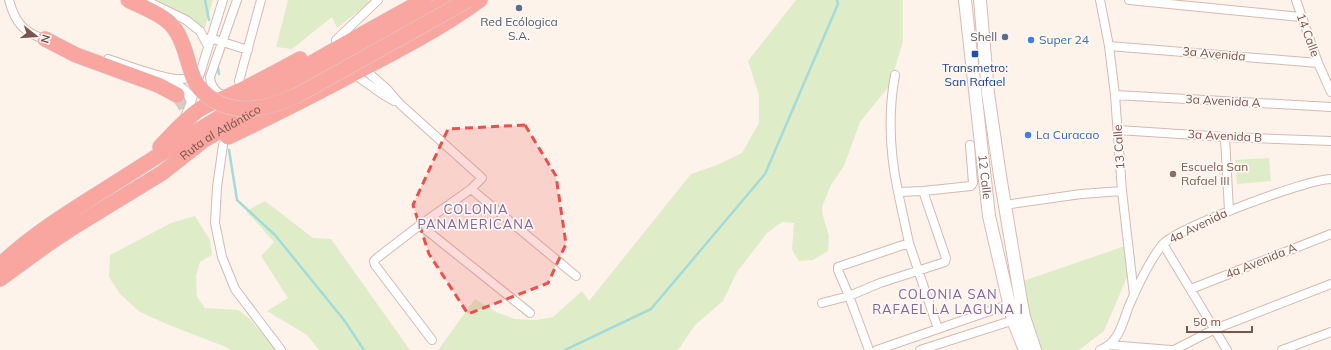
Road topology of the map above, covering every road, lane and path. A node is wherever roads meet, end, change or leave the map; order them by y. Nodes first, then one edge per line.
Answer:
1 (9, 0) edge
2 (128, 0) edge
3 (145, 0) edge
4 (223, 0) edge
5 (237, 0) edge
6 (261, 0) edge
7 (378, 0) edge
8 (412, 0) edge
9 (424, 0) edge
10 (449, 0) edge
11 (468, 0) edge
12 (480, 0) edge
13 (965, 0) edge
14 (980, 0) edge
15 (1100, 0) edge
16 (1129, 0) edge
17 (1296, 0) edge
18 (1301, 17) junction
19 (44, 39) junction
20 (336, 40) junction
21 (209, 42) junction
22 (222, 42) junction
23 (1109, 46) junction
24 (248, 50) junction
25 (1318, 63) junction
26 (201, 70) junction
27 (359, 71) junction
28 (895, 76) dead end
29 (167, 78) junction
30 (240, 81) dead end
31 (1331, 92) edge
32 (177, 94) tunnel mouth
33 (1115, 95) junction
34 (229, 96) junction
35 (192, 102) junction
36 (1331, 106) edge
37 (181, 125) junction
38 (1118, 130) junction
39 (1225, 137) junction
40 (1331, 141) edge
41 (223, 145) dead end
42 (970, 145) dead end
43 (181, 147) dead end
44 (136, 170) junction
45 (162, 173) junction
46 (1331, 179) edge
47 (471, 189) junction
48 (923, 191) junction
49 (1122, 191) junction
50 (898, 192) junction
51 (1004, 205) junction
52 (1229, 211) junction
53 (420, 225) junction
54 (1331, 234) edge
55 (909, 243) junction
56 (1163, 244) junction
57 (918, 271) junction
58 (0, 274) edge
59 (576, 276) dead end
60 (1331, 284) edge
61 (1191, 289) junction
62 (1134, 295) junction
63 (849, 296) junction
64 (1021, 301) junction
65 (822, 303) dead end
66 (1009, 304) junction
67 (530, 313) dead end
68 (1018, 319) junction
69 (938, 329) junction
70 (1215, 329) junction
71 (1331, 332) edge
72 (432, 340) dead end
73 (1109, 346) junction
74 (281, 350) edge
75 (869, 350) edge
76 (877, 350) edge
77 (920, 350) edge
78 (1025, 350) edge
79 (1035, 350) edge
80 (1100, 350) edge
81 (1173, 350) edge
82 (1227, 350) edge
83 (1282, 350) edge

1 - 19 street
2 - 11 highway, bridge
3 - 21 street
4 - 21 street
5 - 22 street
6 - 24 street
7 - 20 street
8 - 20 highway
9 - 44 highway, Ruta al Atlántico
10 - 45 highway, Ruta al Atlántico
12 - 27 highway
13 - 66 main road, 12 Calle
14 - 51 main road, 12 Calle
15 - 23 street, 13 Calle
16 - 18 street
17 - 18 street, 14 Calle
18 - 25 street, 14 Calle
19 - 29 street
19 - 32 highway
20 - 34 highway
21 - 22 street
21 - 26 street
22 - 24 street
22 - 34 street
23 - 25 street, 3a Avenida
23 - 33 street, 13 Calle
24 - 30 street
25 - 31 street, 14 Calle
26 - 29 street
26 - 35 street
27 - 45 highway
27 - 47 street
28 - 50 street
29 - 35 street
33 - 36 street, 3a Avenida A
33 - 38 street, 13 Calle
34 - 37 highway
35 - 37 street
37 - 44 highway
38 - 39 street, 3a Avenida B
38 - 49 street, 13 Calle
39 - 40 street, 3a Avenida B
39 - 52 street
41 - 74 street
42 - 48 street
43 - 58 highway
44 - 58 highway, Ruta al Atlántico
45 - 58 highway, Ruta al Atlántico
46 - 52 street, 4a Avenida
47 - 53 street
47 - 59 street
48 - 50 street
48 - 57 street
49 - 51 street
49 - 62 street, 13 Calle
50 - 55 street
51 - 64 main road, 12 Calle
52 - 56 street, 4a Avenida
53 - 67 street
53 - 72 street
54 - 61 street, 4a Avenida A
55 - 57 street
55 - 63 street
56 - 61 street
56 - 62 street, 4a Avenida
57 - 63 street
57 - 69 street
60 - 70 street
61 - 70 street
62 - 73 street, 4a Avenida
63 - 65 street
63 - 75 street
64 - 66 street
64 - 68 main road, 12 Calle
66 - 68 main road, 12 Calle
66 - 69 street
68 - 77 street
68 - 78 main road, 12 Calle
68 - 79 main road, 12 Calle
69 - 76 street
70 - 81 street
70 - 82 street
71 - 83 street
73 - 80 street
73 - 81 street

